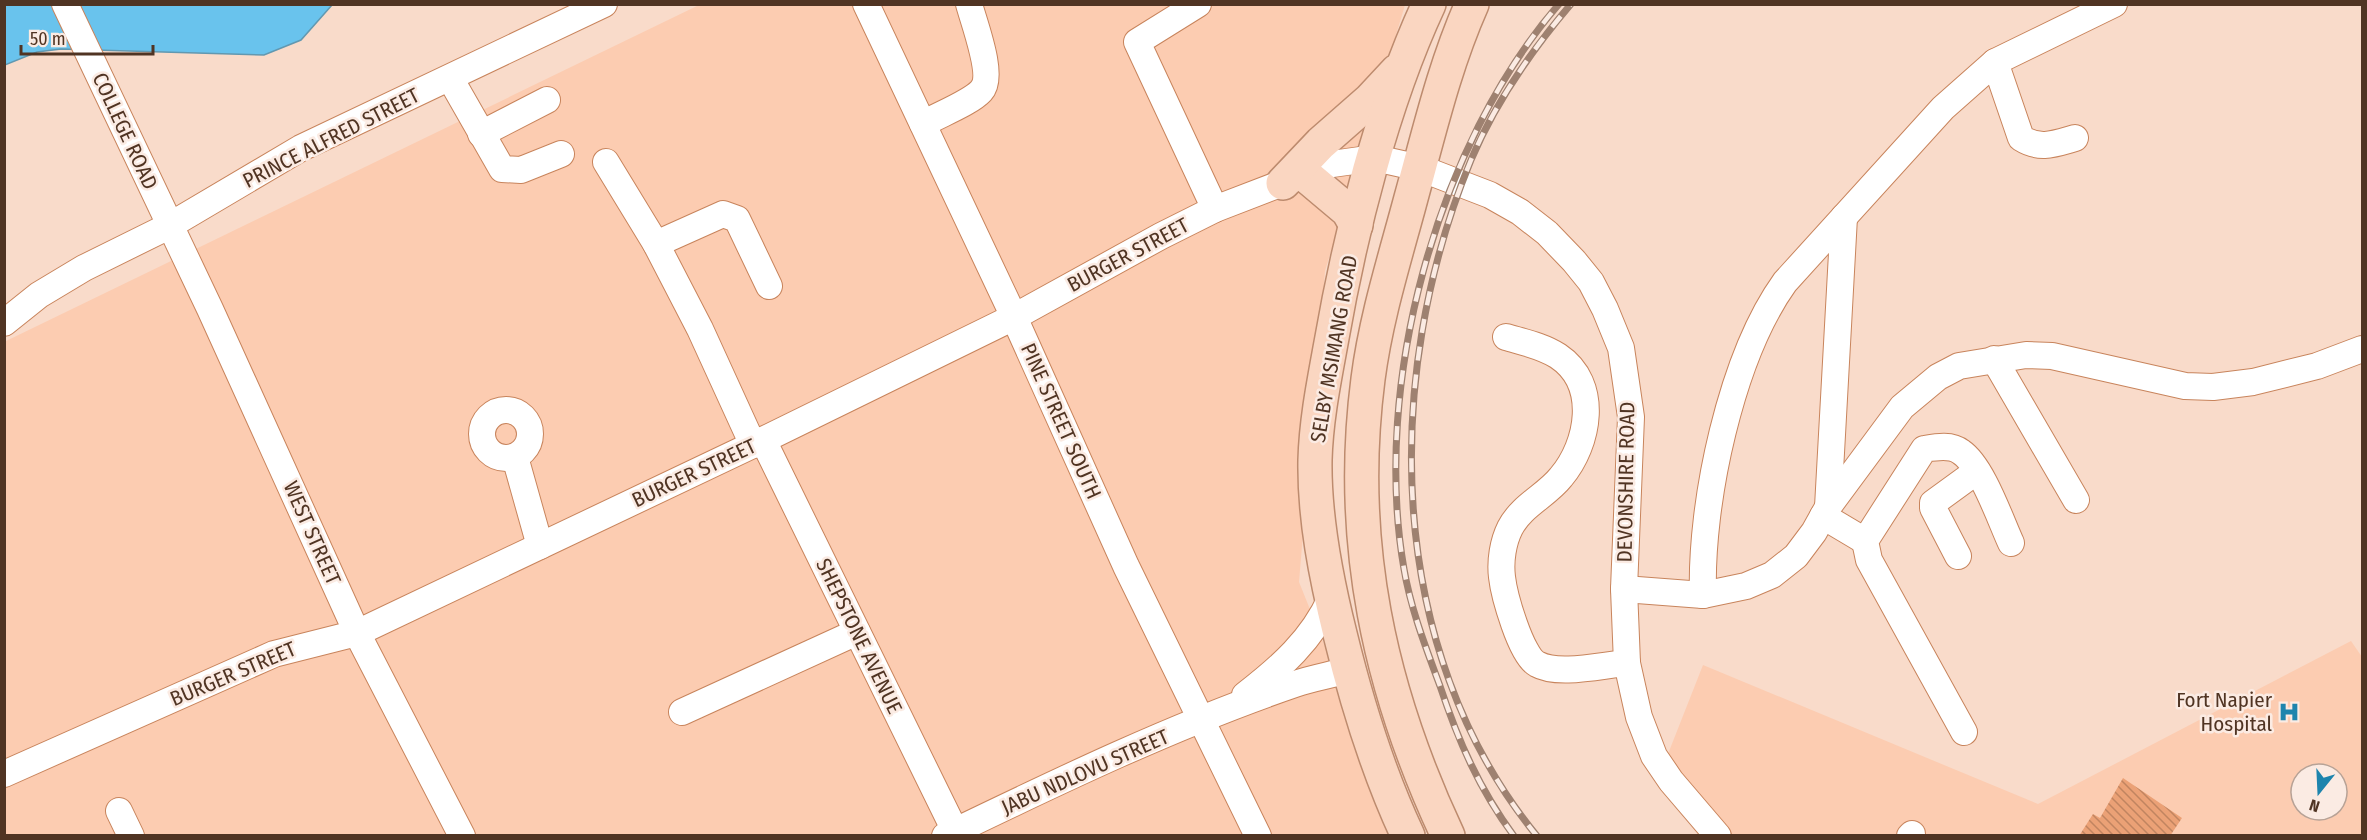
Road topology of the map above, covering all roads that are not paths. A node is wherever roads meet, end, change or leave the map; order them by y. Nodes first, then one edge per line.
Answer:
1 (65, 4) edge
2 (604, 4) edge
3 (866, 4) edge
4 (969, 4) edge
5 (1198, 4) edge
6 (1429, 4) edge
7 (1472, 4) edge
8 (2114, 4) edge
9 (1408, 57) junction
10 (1995, 62) junction
11 (450, 78) junction
12 (547, 100) dead end
13 (923, 123) junction
14 (481, 134) junction
15 (2074, 138) dead end
16 (561, 154) dead end
17 (1375, 158) junction
18 (606, 162) dead end
19 (1420, 168) junction
20 (1294, 179) junction
21 (1215, 209) junction
22 (1844, 217) junction
23 (1356, 225) junction
24 (169, 226) junction
25 (656, 244) junction
26 (769, 286) dead end
27 (1014, 317) junction
28 (4, 323) edge
29 (1506, 337) dead end
30 (2362, 350) edge
31 (1994, 359) junction
32 (758, 443) junction
33 (515, 457) dead end
34 (1977, 471) junction
35 (2076, 500) dead end
36 (1825, 512) junction
37 (1865, 541) junction
38 (2011, 543) dead end
39 (540, 546) junction
40 (1958, 556) dead end
41 (1624, 589) junction
42 (1703, 595) junction
43 (1331, 598) junction
44 (857, 632) junction
45 (357, 633) junction
46 (1627, 663) junction
47 (1348, 670) junction
48 (1225, 710) junction
49 (682, 712) dead end
50 (1202, 720) junction
51 (1964, 732) dead end
52 (4, 774) edge
53 (119, 811) dead end
54 (950, 833) edge
55 (131, 836) edge
56 (462, 836) edge
57 (1258, 836) edge
58 (1408, 836) edge
59 (1448, 836) edge
60 (1718, 836) edge

1 - 24 street, COLLEGE ROAD
2 - 11 street, PRINCE ALFRED STREET
3 - 13 street, PINE STREET SOUTH
4 - 13 street
5 - 21 street
6 - 9 main road, SELBY MSIMANG ROAD
7 - 19 main road, SELBY MSIMANG ROAD
8 - 10 street
9 - 17 main road, SELBY MSIMANG ROAD
9 - 20 main road
10 - 15 street
10 - 22 street
11 - 14 street
11 - 24 street, PRINCE ALFRED STREET
12 - 14 street
13 - 27 street, PINE STREET SOUTH
14 - 16 street
17 - 19 street, DEVONSHIRE ROAD
17 - 20 street, BURGER STREET
17 - 23 main road, SELBY MSIMANG ROAD
18 - 25 street, SHEPSTONE AVENUE
19 - 41 street, DEVONSHIRE ROAD
19 - 59 main road, SELBY MSIMANG ROAD
20 - 21 street, BURGER STREET
20 - 23 main road
21 - 27 street, BURGER STREET
22 - 36 street
22 - 42 street
23 - 43 main road, SELBY MSIMANG ROAD
24 - 28 street, PRINCE ALFRED STREET
24 - 45 street, WEST STREET
25 - 26 street
25 - 32 street, SHEPSTONE AVENUE
27 - 32 street, BURGER STREET
27 - 50 street, PINE STREET SOUTH
29 - 46 street
30 - 31 street
31 - 35 street
31 - 36 street
32 - 39 street, BURGER STREET
32 - 44 street, SHEPSTONE AVENUE
33 - 39 street
34 - 37 street
34 - 38 street
34 - 40 street
36 - 37 street
36 - 42 street
37 - 51 street
39 - 45 street, BURGER STREET
41 - 42 street
41 - 46 street, DEVONSHIRE ROAD
43 - 47 main road, SELBY MSIMANG ROAD
43 - 48 street, JABU NDLOVU STREET
44 - 49 street
44 - 54 street, SHEPSTONE AVENUE
45 - 52 street, BURGER STREET
45 - 56 street, WEST STREET
46 - 60 street, DEVONSHIRE ROAD
47 - 48 street, JABU NDLOVU STREET
47 - 58 main road, SELBY MSIMANG ROAD
48 - 50 street, JABU NDLOVU STREET
50 - 54 street, JABU NDLOVU STREET
50 - 57 street, PINE STREET SOUTH
53 - 55 street

